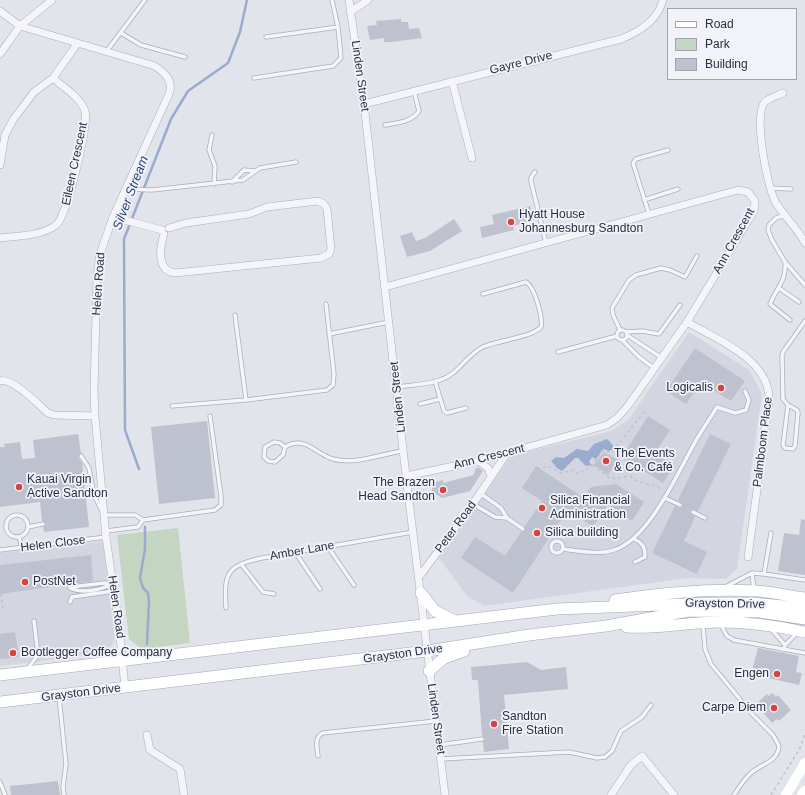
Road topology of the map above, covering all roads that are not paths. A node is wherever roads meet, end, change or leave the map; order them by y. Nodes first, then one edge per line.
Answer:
1 (52, 0) edge
2 (145, 0) edge
3 (332, 0) edge
4 (349, 0) edge
5 (368, 0) edge
6 (663, 0) edge
7 (0, 11) edge
8 (350, 12) junction
9 (20, 26) junction
10 (338, 27) junction
11 (121, 33) junction
12 (266, 37) dead end
13 (77, 44) junction
14 (106, 52) junction
15 (0, 54) edge
16 (185, 57) dead end
17 (53, 78) junction
18 (254, 78) dead end
19 (452, 81) junction
20 (414, 91) junction
21 (783, 93) dead end
22 (364, 104) junction
23 (385, 125) dead end
24 (212, 135) dead end
25 (668, 150) dead end
26 (472, 158) dead end
27 (296, 162) dead end
28 (0, 165) edge
29 (255, 171) junction
30 (535, 172) dead end
31 (232, 182) junction
32 (214, 184) junction
33 (771, 188) junction
34 (125, 189) junction
35 (678, 189) dead end
36 (791, 189) dead end
37 (644, 200) junction
38 (649, 214) junction
39 (785, 214) junction
40 (113, 217) junction
41 (165, 231) junction
42 (0, 238) edge
43 (546, 243) junction
44 (805, 243) edge
45 (697, 256) dead end
46 (785, 262) junction
47 (805, 285) edge
48 (385, 287) junction
49 (779, 288) junction
50 (483, 294) dead end
51 (799, 302) dead end
52 (326, 304) dead end
53 (680, 305) dead end
54 (235, 315) dead end
55 (790, 320) dead end
56 (805, 321) edge
57 (390, 322) junction
58 (687, 322) junction
59 (620, 330) junction
60 (330, 334) junction
61 (626, 334) junction
62 (617, 336) junction
63 (622, 340) junction
64 (558, 352) dead end
65 (662, 358) junction
66 (654, 368) junction
67 (0, 381) edge
68 (435, 381) junction
69 (397, 387) junction
70 (744, 391) dead end
71 (440, 399) junction
72 (246, 400) junction
73 (420, 404) dead end
74 (788, 405) junction
75 (172, 406) dead end
76 (466, 408) dead end
77 (95, 416) junction
78 (210, 416) dead end
79 (285, 447) junction
80 (403, 451) junction
81 (507, 453) junction
82 (81, 456) dead end
83 (478, 461) junction
84 (406, 476) junction
85 (491, 476) junction
86 (480, 493) junction
87 (665, 498) junction
88 (473, 504) junction
89 (680, 505) dead end
90 (693, 512) dead end
91 (104, 514) junction
92 (507, 518) junction
93 (705, 518) dead end
94 (143, 520) junction
95 (43, 524) dead end
96 (28, 527) junction
97 (523, 529) dead end
98 (413, 532) junction
99 (771, 533) dead end
100 (106, 534) junction
101 (19, 537) junction
102 (634, 539) junction
103 (546, 542) dead end
104 (551, 545) junction
105 (328, 546) junction
106 (22, 548) junction
107 (563, 549) junction
108 (0, 550) edge
109 (295, 552) junction
110 (748, 557) dead end
111 (634, 562) dead end
112 (241, 564) junction
113 (752, 573) junction
114 (764, 574) junction
115 (420, 577) junction
116 (805, 580) edge
117 (354, 585) dead end
118 (70, 588) dead end
119 (113, 588) junction
120 (320, 589) dead end
121 (717, 591) junction
122 (754, 591) junction
123 (421, 593) junction
124 (274, 594) dead end
125 (805, 598) edge
126 (70, 602) dead end
127 (226, 608) dead end
128 (805, 608) edge
129 (557, 609) junction
130 (805, 619) edge
131 (34, 621) dead end
132 (456, 621) junction
133 (720, 622) junction
134 (703, 623) junction
135 (424, 625) junction
136 (606, 626) junction
137 (769, 626) junction
138 (802, 631) edge
139 (529, 635) junction
140 (785, 645) junction
141 (784, 650) junction
142 (426, 651) junction
143 (805, 654) edge
144 (121, 660) junction
145 (429, 671) junction
146 (25, 672) junction
147 (0, 675) edge
148 (125, 688) junction
149 (59, 696) junction
150 (0, 702) edge
151 (651, 705) dead end
152 (436, 721) junction
153 (147, 735) dead end
154 (482, 739) dead end
155 (439, 745) junction
156 (318, 756) dead end
157 (441, 760) junction
158 (805, 763) edge
159 (0, 782) edge
160 (805, 791) edge
161 (5, 795) edge
162 (64, 795) edge
163 (184, 795) edge
164 (445, 795) edge
165 (611, 795) edge
166 (674, 795) edge
167 (734, 795) edge
168 (786, 795) edge
169 (802, 795) edge

1 - 9 street
2 - 11 lane
3 - 10 lane
4 - 8 street, Linden Street
5 - 8 street
6 - 19 street, Gayre Drive
7 - 9 street, Helen Road
8 - 22 street, Linden Street
9 - 13 street, Helen Road
9 - 15 street
10 - 12 lane
10 - 18 lane
11 - 14 lane
11 - 16 lane
13 - 14 street, Helen Road
13 - 17 street
14 - 34 street, Helen Road
17 - 28 street
17 - 42 street, Eileen Crescent
19 - 20 street, Gayre Drive
19 - 26 street
20 - 22 street, Gayre Drive
20 - 23 lane
21 - 33 street
22 - 48 street, Linden Street
24 - 32 lane
25 - 37 lane
27 - 29 lane
29 - 31 lane
29 - 31 lane
30 - 43 lane
31 - 32 lane
32 - 34 lane
33 - 36 lane
33 - 39 street
34 - 40 street, Helen Road
35 - 37 lane
37 - 38 lane
38 - 43 street, Ann Crescent
38 - 58 street, Ann Crescent
39 - 44 street
39 - 46 lane
40 - 41 street
40 - 77 street, Helen Road
41 - 41 street
43 - 48 street, Ann Crescent
45 - 59 lane
46 - 47 lane
46 - 49 lane
48 - 57 street, Linden Street
49 - 51 lane
49 - 55 lane
50 - 68 lane
52 - 60 lane
53 - 61 lane
54 - 72 lane
56 - 74 lane
57 - 60 lane
57 - 69 street, Linden Street
58 - 65 street, Ann Crescent
58 - 110 street, Palmboom Place
59 - 61 lane
59 - 62 lane
60 - 72 lane
61 - 63 lane
61 - 65 lane
62 - 63 lane
62 - 64 lane
63 - 66 lane
65 - 66 street, Ann Crescent
66 - 81 street, Ann Crescent
67 - 77 street
68 - 69 lane
68 - 71 lane
69 - 80 street, Linden Street
70 - 87 lane
71 - 73 lane
71 - 76 lane
72 - 75 lane
74 - 74 lane
77 - 91 street, Helen Road
78 - 94 lane
79 - 79 lane
79 - 80 lane
80 - 84 street, Linden Street
81 - 83 street, Ann Crescent
81 - 85 street, Peter Road
82 - 91 lane
83 - 84 street, Ann Crescent
83 - 85 street
84 - 98 street, Linden Street
85 - 86 street, Peter Road
86 - 88 street, Peter Road
86 - 92 lane
87 - 89 lane
87 - 102 lane
88 - 92 lane
88 - 115 street, Peter Road
90 - 93 lane
91 - 94 lane
91 - 100 street, Helen Road
92 - 97 lane
94 - 100 lane, Helen Close
95 - 96 lane
96 - 101 lane
96 - 101 lane
98 - 105 lane, Amber Lane
98 - 115 street, Linden Street
99 - 114 lane
100 - 106 lane, Helen Close
100 - 119 street, Helen Road
101 - 106 lane
102 - 107 lane
102 - 111 lane
103 - 104 lane
104 - 107 lane
104 - 107 lane
105 - 109 lane, Amber Lane
105 - 117 lane
106 - 108 lane, Helen Close
109 - 112 lane, Amber Lane
109 - 120 lane
112 - 124 lane
112 - 127 lane, Amber Lane
113 - 114 lane
113 - 121 lane
113 - 122 lane
114 - 116 lane
115 - 123 street, Linden Street
118 - 119 lane
119 - 126 lane
119 - 144 street, Helen Road
121 - 122 main road
121 - 129 main road
122 - 125 main road
123 - 132 main road
123 - 135 street, Linden Street
128 - 129 main road, Grayston Drive
129 - 132 main road, Grayston Drive
130 - 136 main road, Grayston Drive
131 - 146 lane
132 - 135 main road, Grayston Drive
133 - 134 main road
133 - 137 main road
133 - 141 lane
134 - 136 main road
134 - 167 lane
135 - 142 street, Linden Street
135 - 144 main road, Grayston Drive
136 - 139 main road, Grayston Drive
137 - 138 main road
137 - 140 lane
138 - 140 lane
139 - 142 main road, Grayston Drive
139 - 145 main road
140 - 141 lane
141 - 143 lane
142 - 145 street, Linden Street
142 - 148 main road, Grayston Drive
144 - 146 main road, Grayston Drive
144 - 148 street, Helen Road
145 - 152 street, Linden Street
146 - 147 main road, Grayston Drive
148 - 149 main road, Grayston Drive
149 - 150 main road, Grayston Drive
149 - 162 lane
151 - 157 lane
152 - 155 street, Linden Street
152 - 156 lane
153 - 163 street
154 - 155 lane
155 - 157 street, Linden Street
157 - 164 street, Linden Street
158 - 168 main road
159 - 161 lane
160 - 169 main road
165 - 166 street

